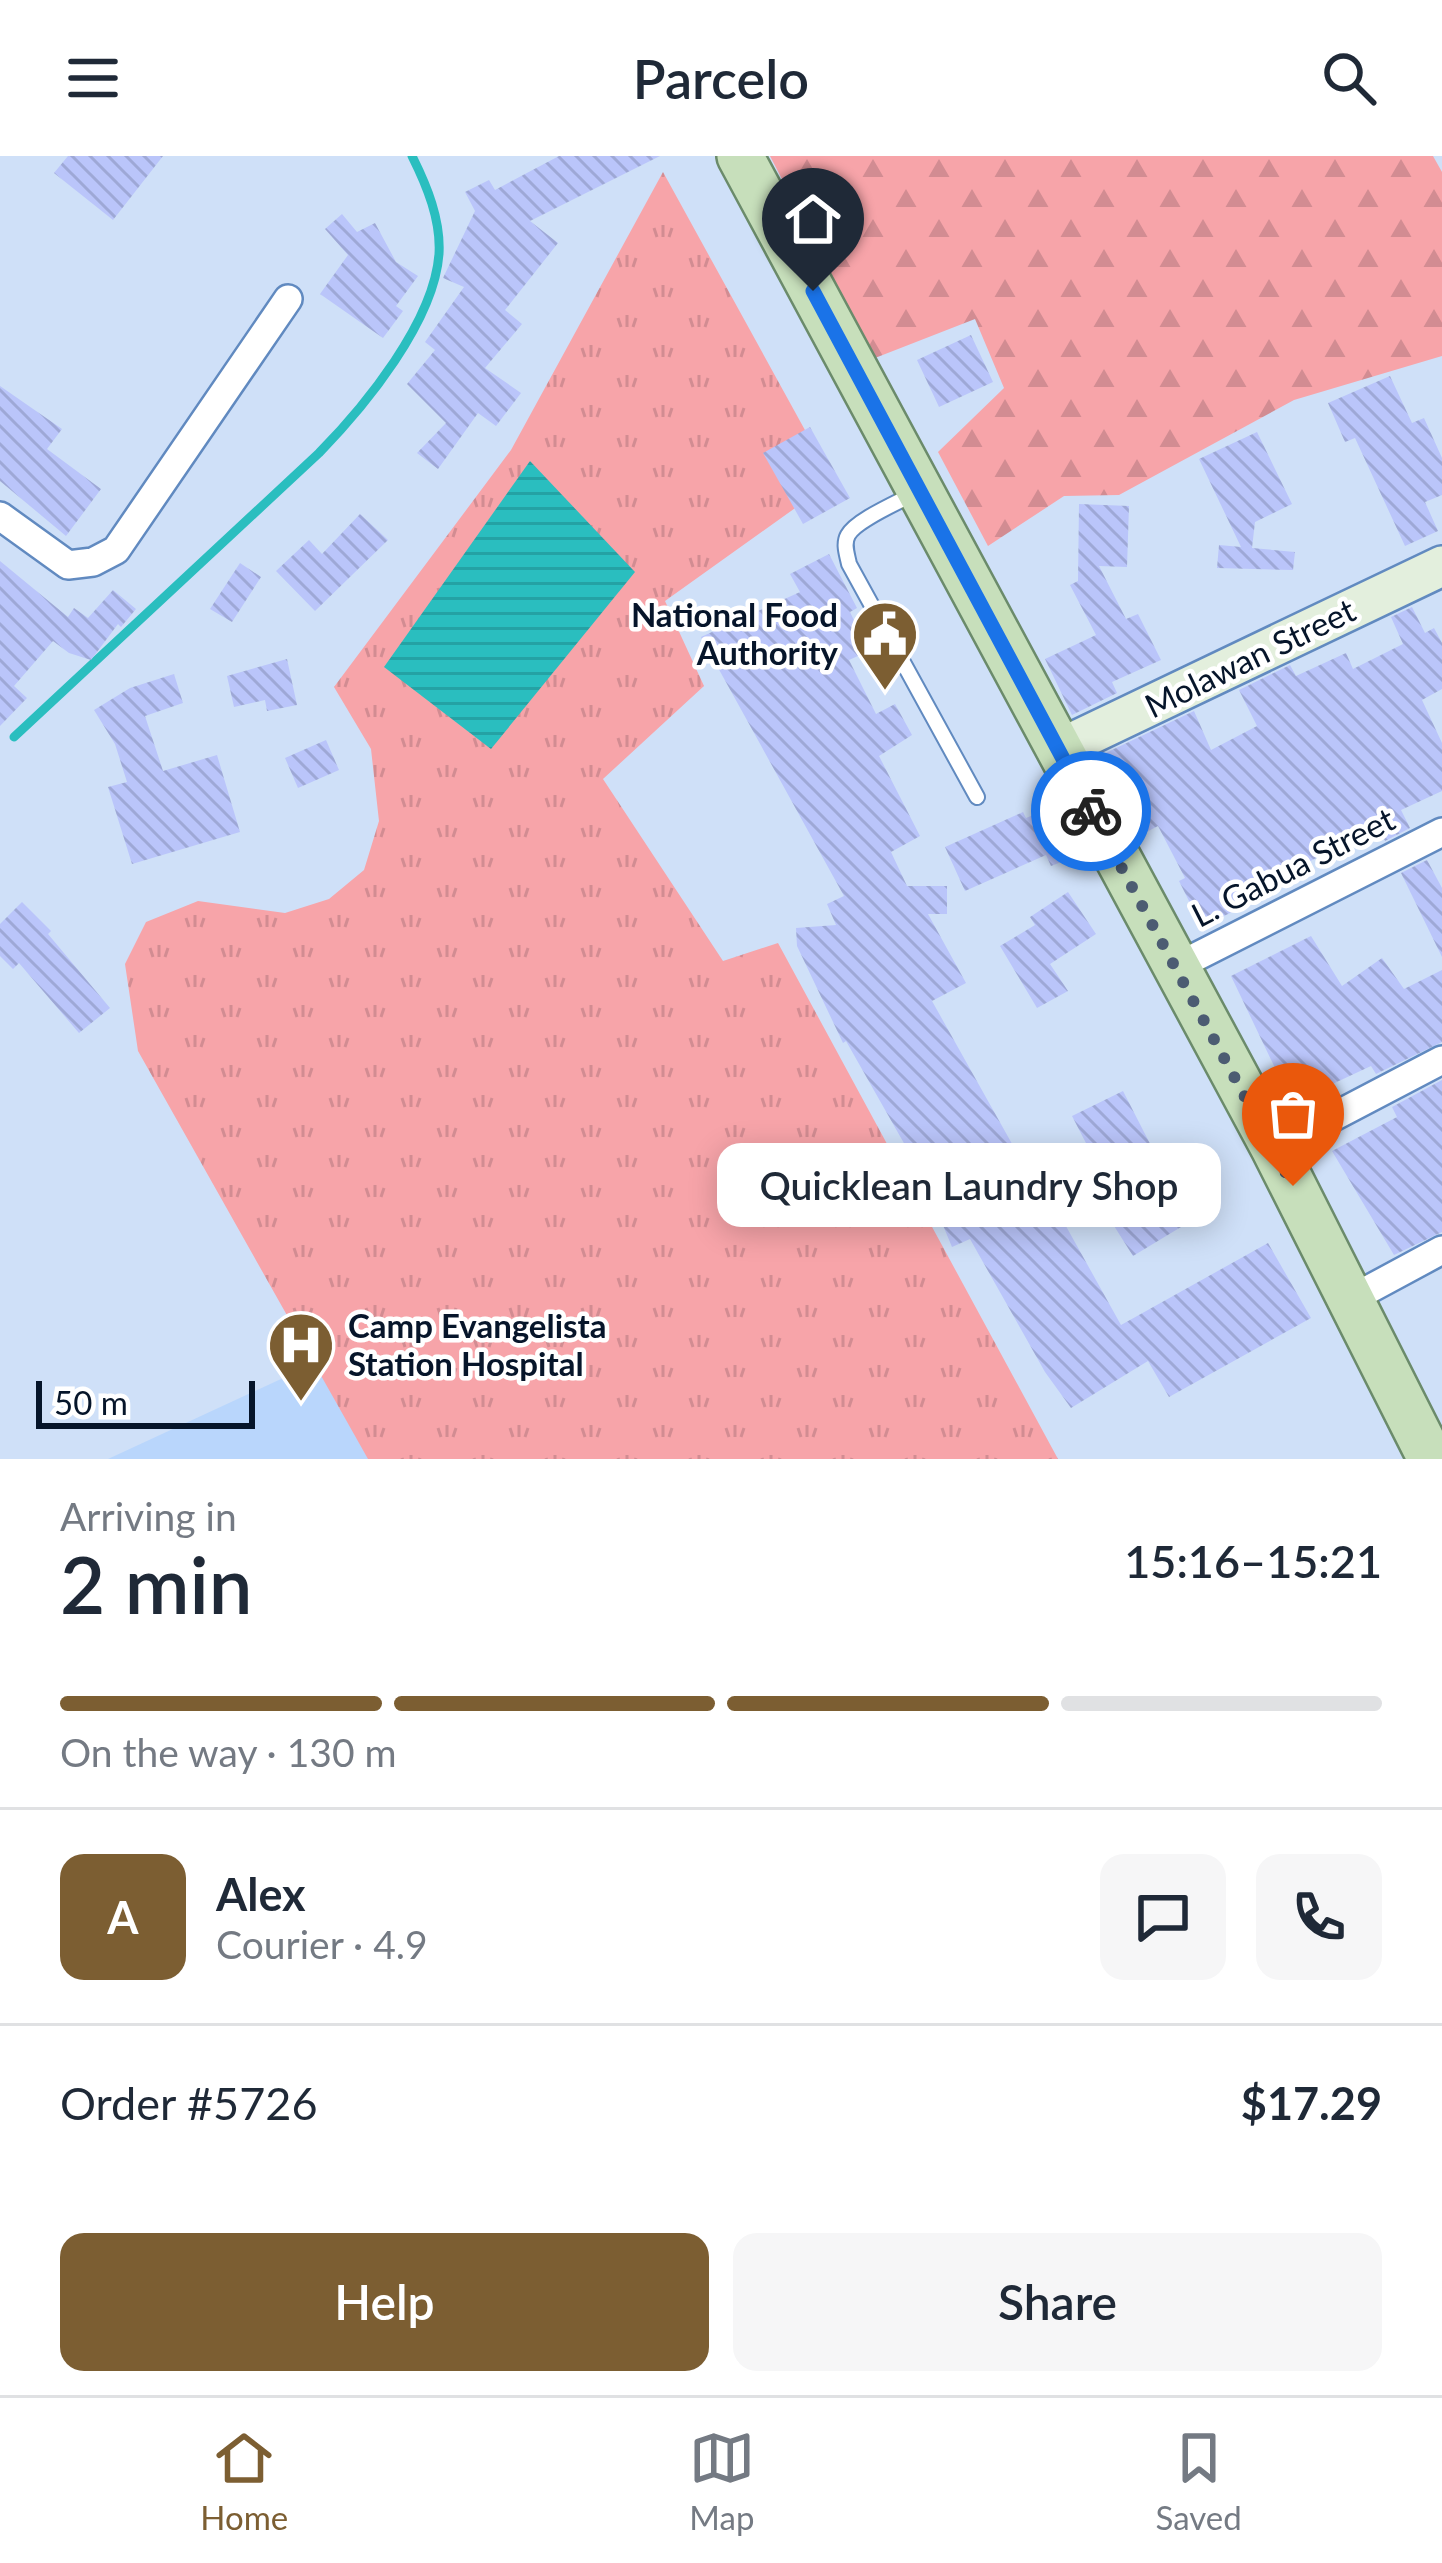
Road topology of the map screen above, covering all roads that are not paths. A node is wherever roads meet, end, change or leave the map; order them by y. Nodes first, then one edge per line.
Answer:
1 (740, 156) edge
2 (288, 299) dead end
3 (920, 490) junction
4 (0, 516) edge
5 (1442, 566) edge
6 (1057, 751) junction
7 (977, 796) dead end
8 (1442, 832) edge
9 (1176, 967) junction
10 (1442, 1060) edge
11 (1274, 1148) junction
12 (1442, 1250) edge
13 (1351, 1299) junction
14 (1431, 1459) edge

1 - 3 main road
2 - 4 street
3 - 6 main road
3 - 7 lane
5 - 6 street, Molawan Street
6 - 9 main road
8 - 9 street, L. Gabua Street
9 - 11 main road
10 - 11 street
11 - 13 main road
12 - 13 street
13 - 14 main road

